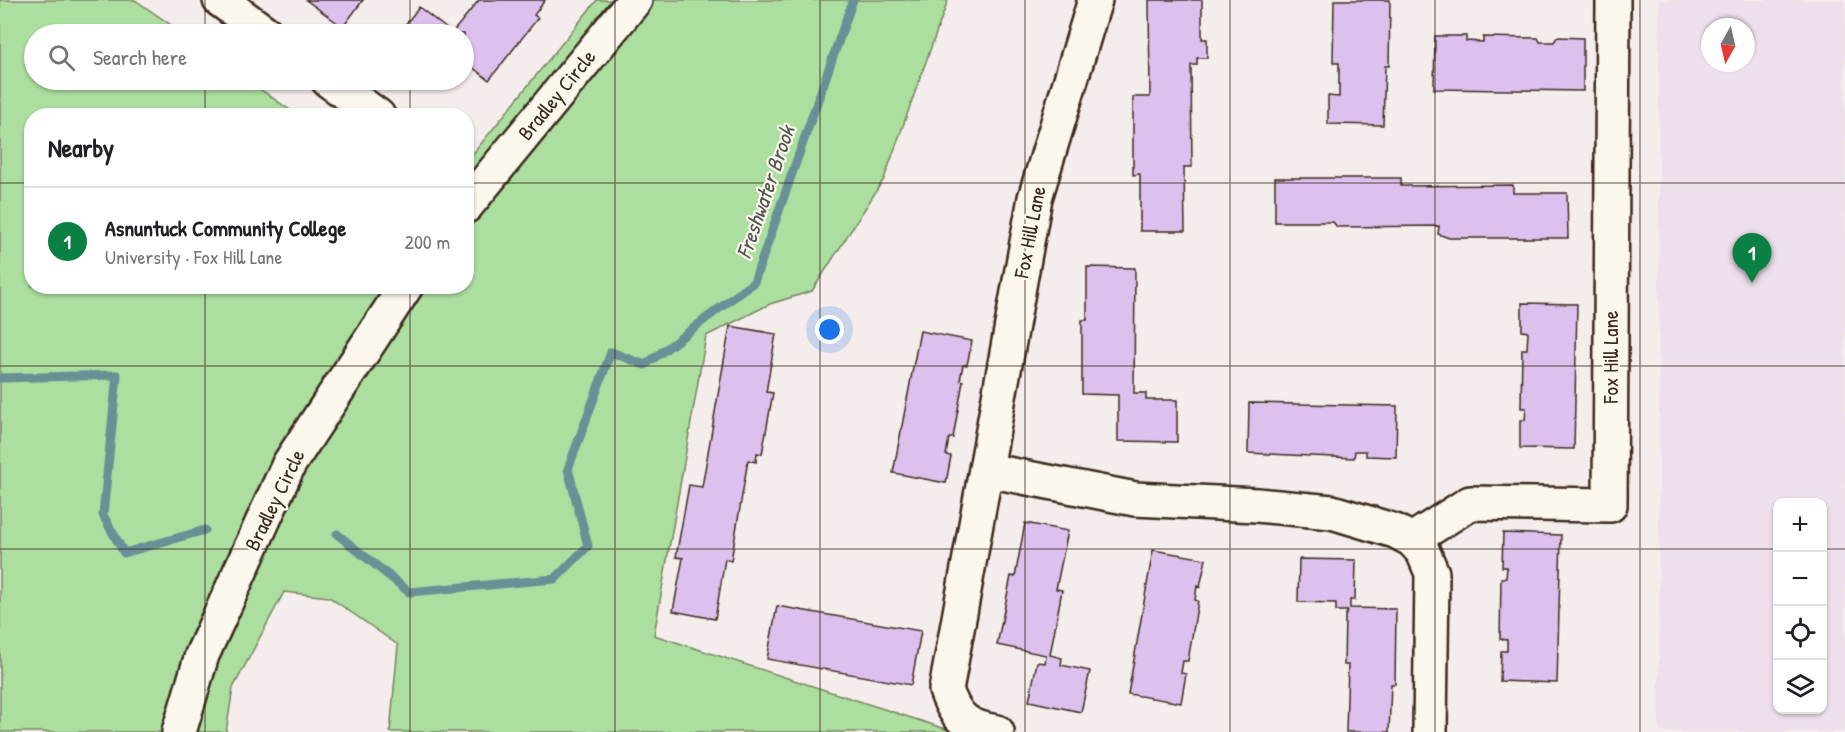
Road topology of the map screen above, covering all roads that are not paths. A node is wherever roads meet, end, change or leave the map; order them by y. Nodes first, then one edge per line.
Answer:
1 (220, 0) edge
2 (635, 0) edge
3 (1095, 0) edge
4 (1613, 0) edge
5 (253, 24) edge
6 (342, 90) edge
7 (367, 108) edge
8 (474, 188) edge
9 (401, 294) edge
10 (987, 470) junction
11 (1412, 540) junction
12 (179, 732) edge
13 (998, 732) edge
14 (1430, 732) edge

1 - 5 street
2 - 8 street, Bradley Circle
3 - 10 street, Fox Hill Lane
4 - 11 street, Fox Hill Lane
6 - 7 street
9 - 12 street, Bradley Circle
10 - 11 street
10 - 13 street, Fox Hill Lane
11 - 14 street

